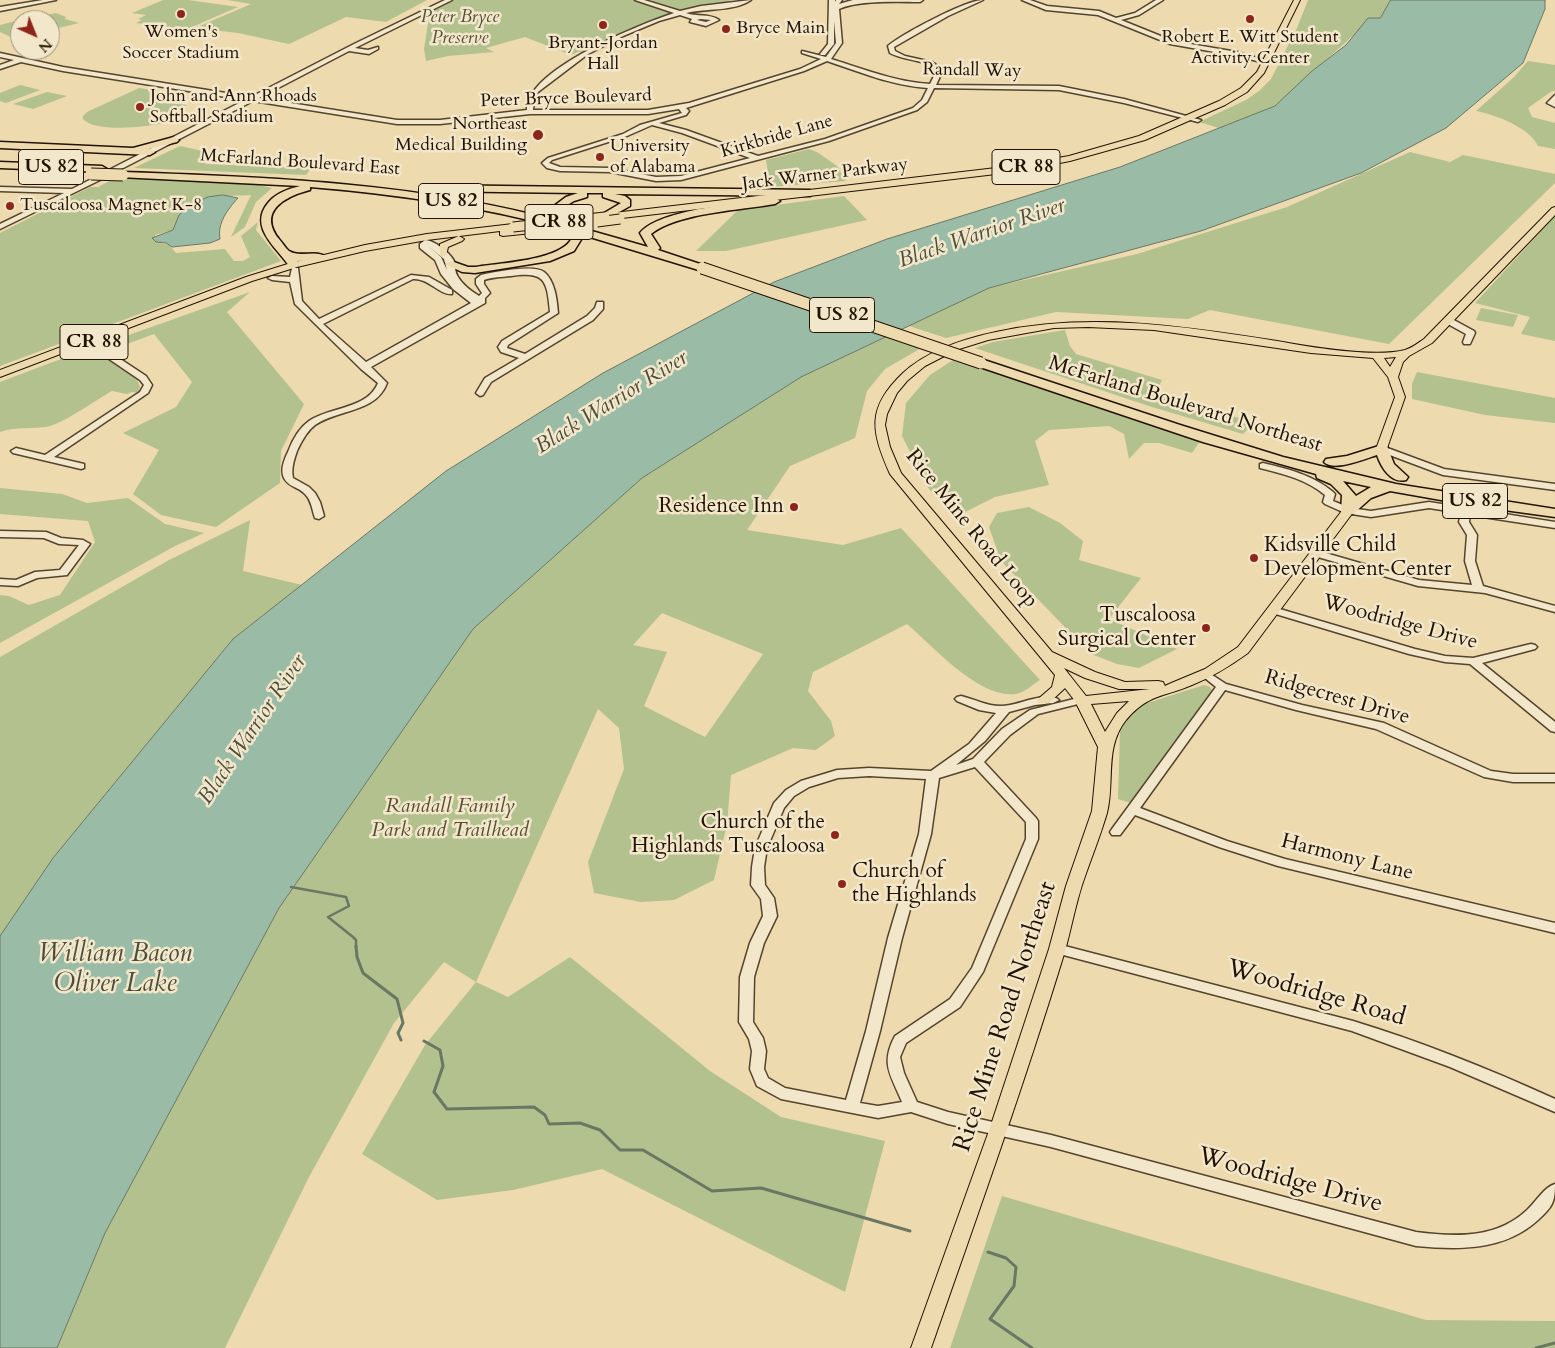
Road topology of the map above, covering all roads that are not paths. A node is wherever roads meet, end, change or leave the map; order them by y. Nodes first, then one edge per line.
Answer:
1 (53, 0) edge
2 (449, 0) edge
3 (638, 0) edge
4 (704, 0) edge
5 (748, 0) edge
6 (832, 0) edge
7 (838, 0) edge
8 (865, 0) edge
9 (920, 0) edge
10 (980, 0) edge
11 (1025, 0) edge
12 (1038, 0) edge
13 (1152, 0) edge
14 (1160, 0) edge
15 (1297, 0) edge
16 (1304, 0) edge
17 (705, 7) junction
18 (1040, 7) junction
19 (837, 8) junction
20 (0, 9) edge
21 (1141, 9) junction
22 (680, 13) junction
23 (696, 18) dead end
24 (1118, 19) junction
25 (356, 45) junction
26 (348, 49) junction
27 (1271, 49) junction
28 (0, 51) edge
29 (804, 52) dead end
30 (1237, 54) junction
31 (823, 58) junction
32 (20, 60) joint
33 (1265, 62) junction
34 (0, 67) edge
35 (937, 77) junction
36 (894, 81) junction
37 (980, 87) junction
38 (931, 90) junction
39 (254, 97) junction
40 (1555, 97) edge
41 (1555, 105) edge
42 (678, 106) junction
43 (530, 110) junction
44 (1188, 118) junction
45 (1198, 120) junction
46 (652, 124) junction
47 (174, 140) junction
48 (0, 146) edge
49 (128, 150) junction
50 (114, 151) junction
51 (150, 152) junction
52 (757, 158) junction
53 (0, 165) edge
54 (128, 169) junction
55 (0, 170) edge
56 (177, 174) joint
57 (209, 175) junction
58 (336, 185) junction
59 (409, 188) junction
60 (0, 190) edge
61 (71, 192) junction
62 (645, 192) junction
63 (33, 193) junction
64 (810, 193) junction
65 (775, 201) junction
66 (40, 208) junction
67 (699, 208) junction
68 (1555, 210) edge
69 (605, 217) junction
70 (568, 224) junction
71 (0, 227) edge
72 (460, 238) junction
73 (426, 240) junction
74 (654, 248) junction
75 (443, 254) junction
76 (320, 258) joint
77 (451, 264) junction
78 (293, 267) junction
79 (705, 267) junction
80 (448, 292) dead end
81 (483, 292) junction
82 (600, 304) dead end
83 (183, 306) junction
84 (1449, 321) junction
85 (318, 323) junction
86 (89, 341) junction
87 (1467, 342) dead end
88 (1405, 353) junction
89 (1337, 354) junction
90 (1377, 356) junction
91 (525, 357) junction
92 (364, 367) junction
93 (0, 374) edge
94 (1393, 377) junction
95 (480, 393) dead end
96 (1225, 440) junction
97 (16, 451) dead end
98 (1377, 452) junction
99 (46, 458) junction
100 (1331, 462) junction
101 (81, 466) dead end
102 (1263, 466) dead end
103 (1306, 467) junction
104 (1354, 468) junction
105 (1398, 482) junction
106 (1555, 487) edge
107 (1555, 502) edge
108 (1466, 510) junction
109 (1348, 511) junction
110 (1555, 513) edge
111 (318, 516) dead end
112 (1555, 524) edge
113 (0, 534) edge
114 (1315, 553) junction
115 (0, 582) edge
116 (1478, 589) junction
117 (1555, 609) edge
118 (1273, 610) junction
119 (1531, 647) dead end
120 (1046, 654) junction
121 (1473, 660) junction
122 (1062, 674) junction
123 (1206, 674) junction
124 (1186, 683) junction
125 (1222, 686) junction
126 (1147, 694) junction
127 (961, 699) dead end
128 (1044, 700) junction
129 (1082, 700) junction
130 (1006, 709) junction
131 (1555, 728) edge
132 (1105, 746) junction
133 (977, 762) junction
134 (933, 775) junction
135 (1555, 778) edge
136 (1133, 810) junction
137 (1116, 832) dead end
138 (1555, 928) edge
139 (1057, 949) junction
140 (852, 1106) junction
141 (911, 1106) junction
142 (1555, 1106) edge
143 (999, 1128) junction
144 (1555, 1190) edge
145 (921, 1348) edge

1 - 20 street
2 - 25 street
3 - 22 street
4 - 17 street
5 - 17 street
6 - 31 street
7 - 19 street
8 - 9 street
8 - 19 street
10 - 35 street
11 - 18 street
12 - 18 street
13 - 21 street
14 - 21 street
15 - 27 main road, Jack Warner Parkway / CR 88
16 - 45 main road, Jack Warner Parkway
17 - 22 street
18 - 24 street
19 - 31 street
21 - 24 street
22 - 23 street
22 - 43 street
24 - 30 street
25 - 26 street
25 - 26 street
26 - 39 street
27 - 30 street
27 - 33 main road, Jack Warner Parkway / CR 88
28 - 39 street, Peter Bryce Boulevard
29 - 31 street, Randall Way
30 - 33 street
31 - 36 street, Randall Way
31 - 42 street, Peter Bryce Boulevard
32 - 34 street
32 - 39 street, Peter Bryce Boulevard
33 - 44 main road, Jack Warner Parkway / CR 88
35 - 36 street
35 - 37 street
35 - 38 street, Kirkbride Lane
36 - 38 street, Randall Way
37 - 38 street, Randall Way
37 - 44 street, Randall Way
38 - 52 street, Kirkbride Lane
39 - 43 street, Peter Bryce Boulevard
39 - 47 street
40 - 41 street
42 - 43 street, Peter Bryce Boulevard
42 - 46 street, Kirkbride Lane
44 - 45 street, Randall Way
44 - 64 main road, Jack Warner Parkway / CR 88
45 - 65 main road, Jack Warner Parkway
46 - 52 street
46 - 52 street, Kirkbride Lane
47 - 49 highway
47 - 51 street
48 - 49 highway
48 - 50 highway
49 - 51 highway
50 - 51 highway
50 - 54 highway
51 - 54 street
53 - 54 highway, McFarland Boulevard East / US 82
54 - 55 highway, McFarland Boulevard East / US 82, bridge
54 - 56 highway, McFarland Boulevard East / US 82
54 - 61 street
56 - 57 highway, McFarland Boulevard East / US 82
57 - 58 highway, McFarland Boulevard East / US 82
57 - 59 highway, McFarland Boulevard East / US 82
58 - 70 highway, McFarland Boulevard East / US 82
58 - 78 highway
59 - 62 highway
59 - 70 highway, McFarland Boulevard East / US 82
60 - 61 street
60 - 63 street
61 - 63 street
61 - 66 street
62 - 64 highway
62 - 67 highway
63 - 66 street
64 - 67 main road, Jack Warner Parkway / CR 88
65 - 67 main road, Jack Warner Parkway
65 - 74 highway
66 - 71 street
67 - 69 main road, Jack Warner Parkway / CR 88
67 - 72 main road, Jack Warner Parkway / CR 88, bridge
68 - 84 main road
69 - 70 highway
69 - 73 main road, Jack Warner Parkway / CR 88, bridge
70 - 74 highway, McFarland Boulevard East / US 82
70 - 77 highway
70 - 79 highway, McFarland Boulevard East / US 82
72 - 73 main road, CR 88
72 - 75 main road
73 - 75 street
73 - 76 main road, Jack Warner Parkway / CR 88
73 - 78 main road, CR 88
73 - 81 street
74 - 79 highway, McFarland Boulevard East / US 82
75 - 77 street
76 - 78 highway
77 - 81 street
78 - 83 main road, CR 88
78 - 83 main road, CR 88
78 - 85 street
79 - 96 highway, McFarland Boulevard Northeast / US 82, bridge
80 - 85 street
81 - 91 street
81 - 92 street
82 - 91 street
83 - 86 main road, CR 88
84 - 87 street
84 - 88 main road
85 - 92 street
86 - 93 main road, CR 88
86 - 99 street
88 - 90 main road, Rice Mine Road Loop
88 - 94 main road
89 - 90 main road, Rice Mine Road Loop
89 - 94 main road
89 - 120 main road, Rice Mine Road Loop
90 - 94 main road
91 - 95 street
92 - 111 street
94 - 98 main road
96 - 100 highway, McFarland Boulevard Northeast / US 82
96 - 103 highway, McFarland Boulevard Northeast / US 82
97 - 99 street
98 - 100 highway
98 - 104 highway
98 - 105 highway
98 - 106 street
99 - 101 street
100 - 104 highway, McFarland Boulevard Northeast / US 82
102 - 109 street
103 - 105 highway, McFarland Boulevard Northeast / US 82
103 - 109 highway
104 - 105 highway, US 82
105 - 107 highway, US 82
105 - 109 highway
105 - 110 highway, McFarland Boulevard Northeast / US 82
108 - 109 street
108 - 112 street
108 - 116 street
109 - 114 main road
113 - 115 street
114 - 116 street
114 - 118 main road
116 - 117 street
118 - 121 street, Woodridge Drive
118 - 123 main road
119 - 121 street
120 - 122 main road, Rice Mine Road Loop
120 - 124 main road
121 - 131 street, Woodridge Drive
122 - 128 main road
122 - 129 main road, Rice Mine Road Loop
123 - 124 main road
123 - 125 street
124 - 126 main road
125 - 135 street, Ridgecrest Drive
125 - 136 street
126 - 129 main road
126 - 132 main road
127 - 130 street
128 - 129 street
128 - 130 street
129 - 132 main road
129 - 133 street
130 - 134 street
132 - 139 main road, Rice Mine Road Northeast
133 - 134 street
133 - 141 street
134 - 140 street
134 - 140 street
136 - 137 street
136 - 138 street, Harmony Lane
139 - 142 street, Woodridge Road
139 - 143 main road, Rice Mine Road Northeast
140 - 141 street
141 - 143 street, Woodridge Drive
143 - 144 street, Woodridge Drive
143 - 145 main road, Rice Mine Road Northeast

